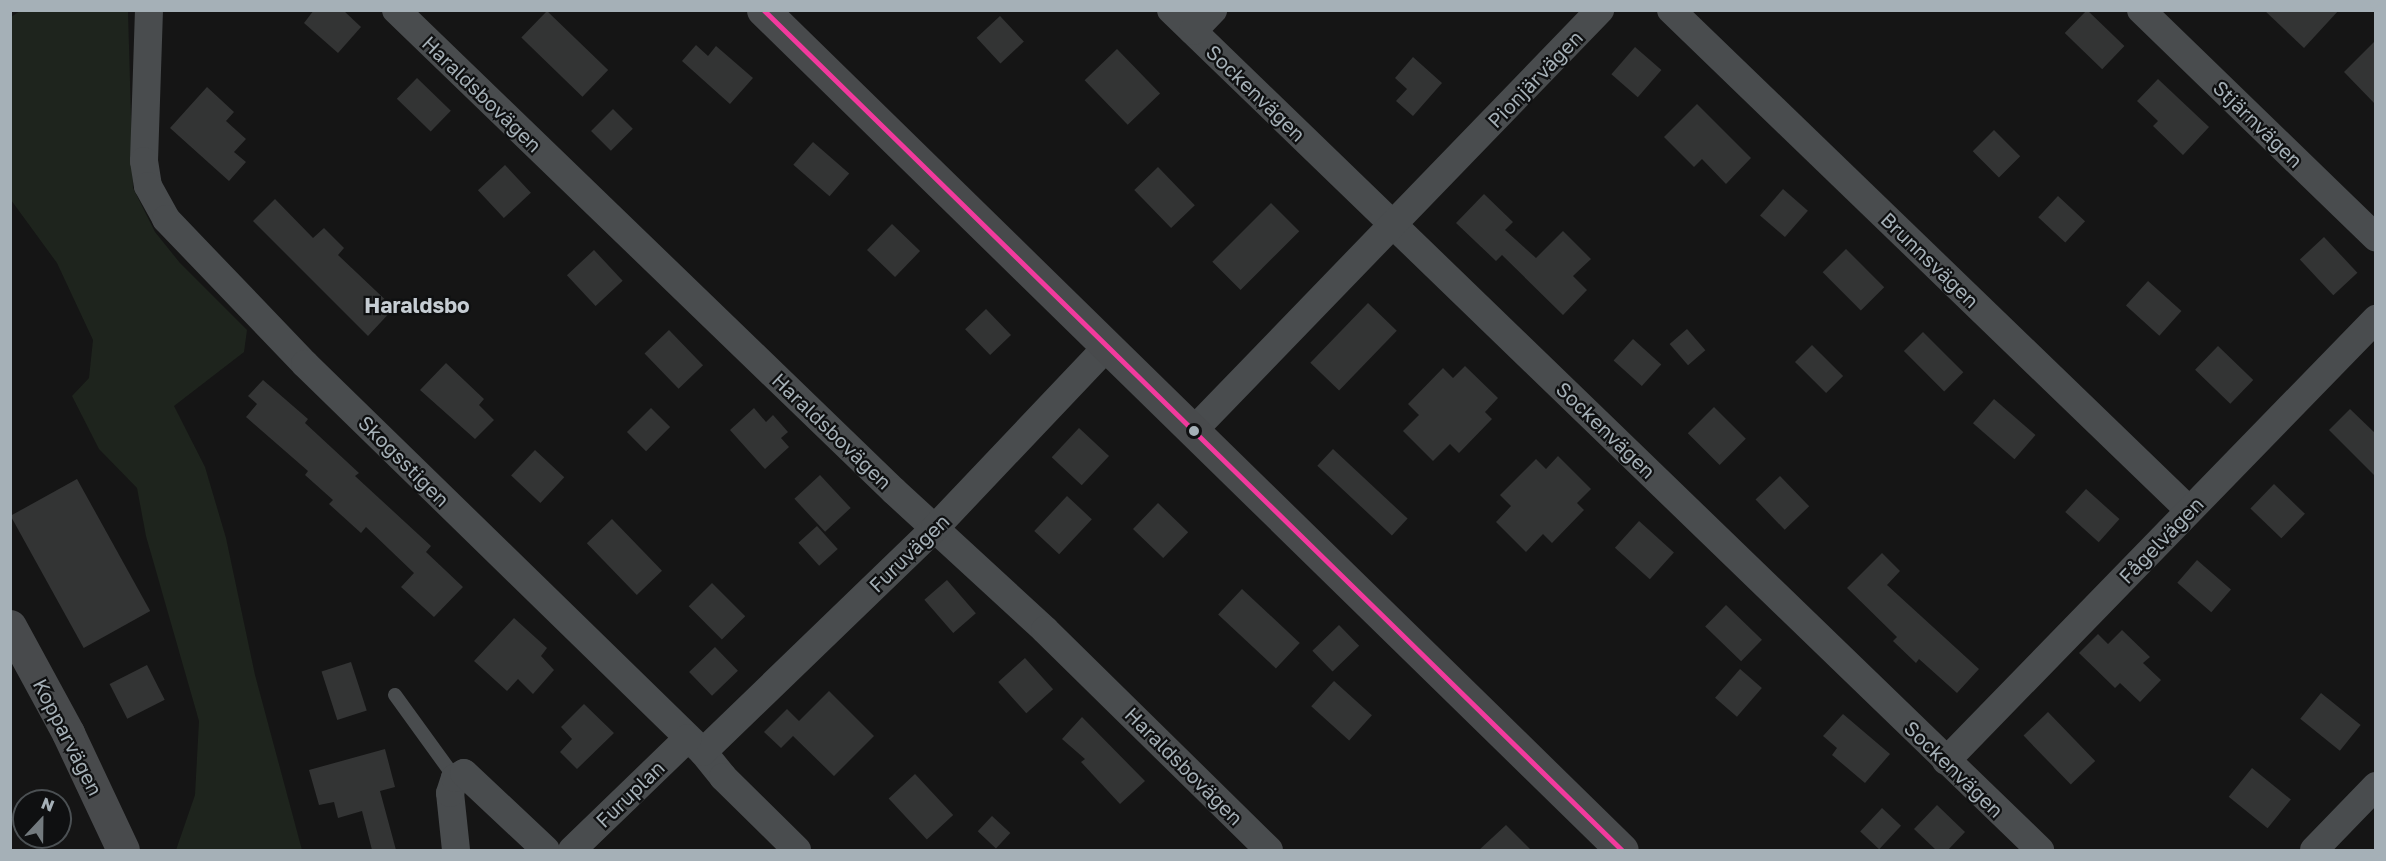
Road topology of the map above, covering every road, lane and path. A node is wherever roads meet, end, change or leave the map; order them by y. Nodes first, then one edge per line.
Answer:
1 (148, 10) edge
2 (396, 10) edge
3 (763, 10) edge
4 (1171, 10) edge
5 (1213, 10) edge
6 (1600, 10) edge
7 (1671, 10) edge
8 (2141, 10) edge
9 (1193, 31) junction
10 (1395, 226) junction
11 (2376, 238) edge
12 (2376, 319) edge
13 (1107, 347) junction
14 (1193, 431) junction
15 (2189, 510) junction
16 (935, 528) junction
17 (10, 626) edge
18 (395, 695) dead end
19 (695, 745) junction
20 (1946, 761) junction
21 (455, 778) junction
22 (2376, 786) edge
23 (123, 850) edge
24 (456, 850) edge
25 (546, 850) edge
26 (572, 850) edge
27 (797, 850) edge
28 (1269, 850) edge
29 (1622, 850) edge
30 (2040, 850) edge
31 (2314, 850) edge

1 - 19 street, Skogsstigen
2 - 16 street, Haraldsbovägen
3 - 13 street
4 - 9 street, Sockenvägen
5 - 9 street
6 - 10 street, Pionjärvägen
7 - 15 street, Brunnsvägen
8 - 11 street, Stjärnvägen
9 - 10 street, Sockenvägen
10 - 14 street, Pionjärvägen
10 - 20 street, Sockenvägen
12 - 15 street, Fågelvägen
13 - 14 street
13 - 16 street, Furuvägen
14 - 29 street
15 - 20 street, Fågelvägen
16 - 19 street, Furuvägen
16 - 28 street, Haraldsbovägen
17 - 23 street, Kopparvägen
18 - 21 lane
19 - 26 street, Furuplan
19 - 27 street, Skogsstigen
20 - 30 street, Sockenvägen
21 - 24 street
21 - 25 street
22 - 31 street

